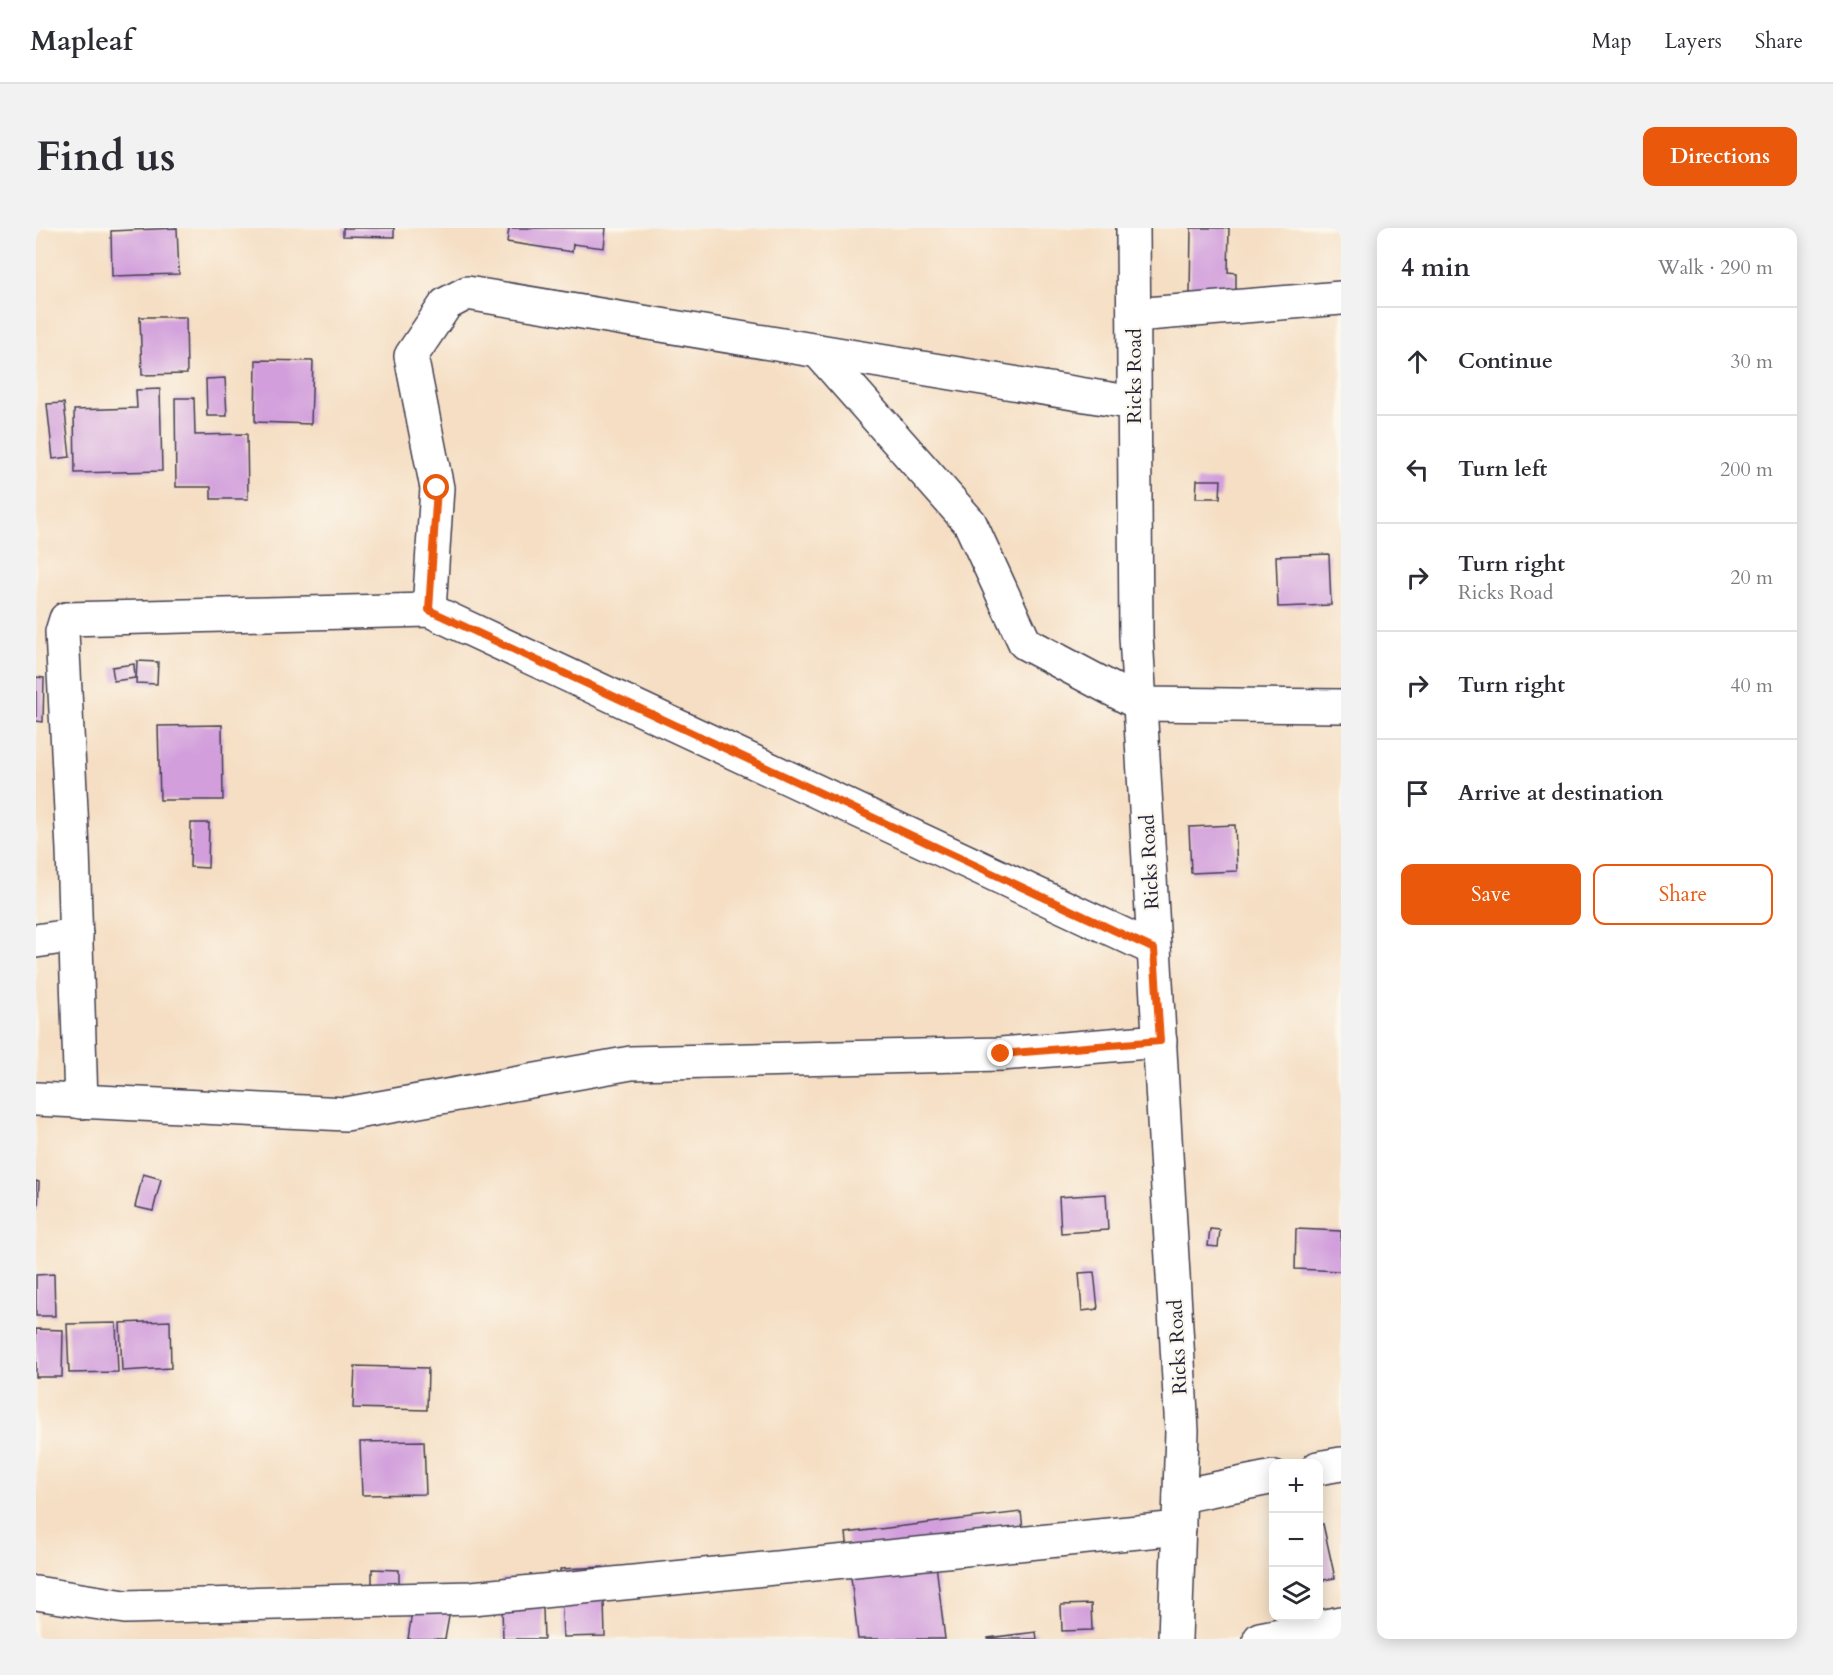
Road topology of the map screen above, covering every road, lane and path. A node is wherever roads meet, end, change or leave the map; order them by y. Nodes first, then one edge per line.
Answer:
1 (1133, 228) edge
2 (1341, 298) edge
3 (1134, 315) junction
4 (818, 351) junction
5 (1134, 404) junction
6 (429, 610) junction
7 (49, 632) edge
8 (1140, 704) junction
9 (1341, 706) edge
10 (76, 935) junction
11 (36, 940) edge
12 (1154, 949) junction
13 (1160, 1041) junction
14 (36, 1099) edge
15 (81, 1102) junction
16 (1341, 1464) edge
17 (1323, 1467) edge
18 (1269, 1478) edge
19 (1180, 1496) junction
20 (1179, 1528) junction
21 (36, 1593) edge
22 (1341, 1623) edge
23 (1175, 1639) edge
24 (1260, 1639) edge

1 - 3 street, Ricks Road
2 - 3 street
3 - 5 street, Ricks Road
4 - 5 street
4 - 6 street
4 - 8 street
5 - 8 street, Ricks Road
6 - 7 street
6 - 12 street
7 - 10 street
8 - 9 street
8 - 12 street, Ricks Road
10 - 11 street
10 - 15 street
12 - 13 street, Ricks Road
13 - 15 street
13 - 19 street, Ricks Road
14 - 15 street
16 - 17 street
18 - 19 street
19 - 20 street, Ricks Road
20 - 21 street
20 - 23 street, Ricks Road
22 - 24 street

